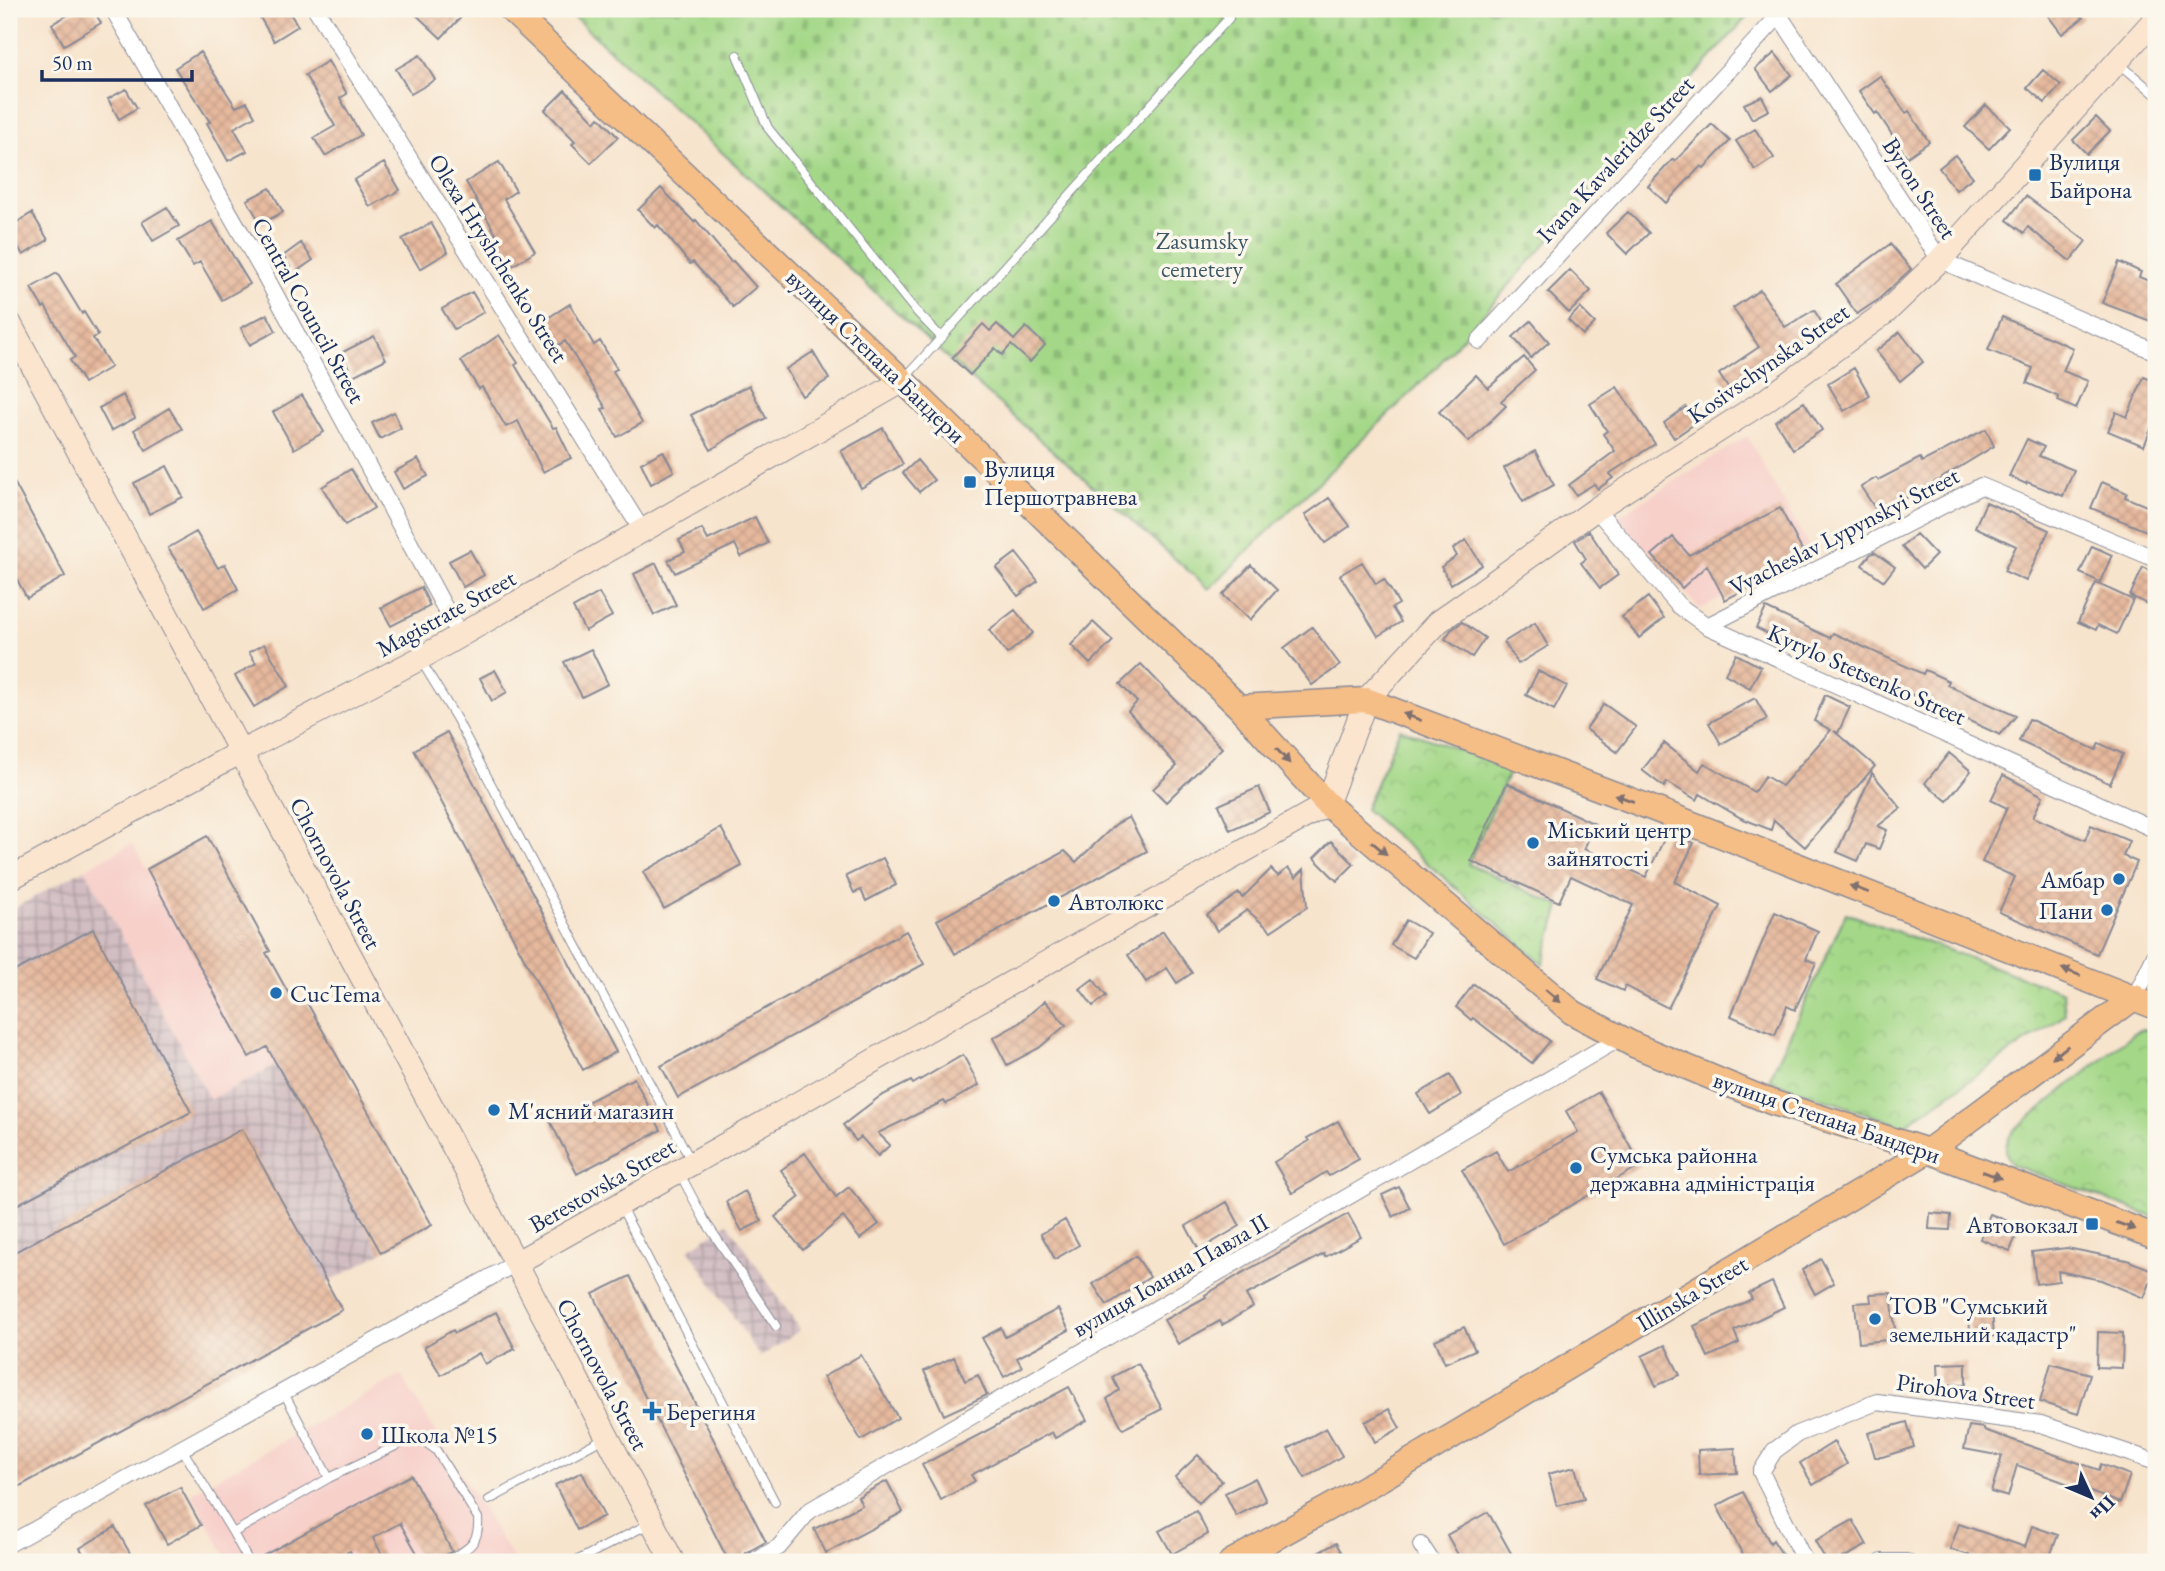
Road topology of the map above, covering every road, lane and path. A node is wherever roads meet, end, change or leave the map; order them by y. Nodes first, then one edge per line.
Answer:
1 (113, 9) edge
2 (317, 9) edge
3 (510, 9) edge
4 (1222, 9) edge
5 (1782, 12) edge
6 (2156, 18) edge
7 (737, 55) dead end
8 (2118, 62) junction
9 (2156, 95) edge
10 (1940, 260) junction
11 (9, 322) edge
12 (942, 338) junction
13 (1479, 341) dead end
14 (2156, 352) edge
15 (903, 381) junction
16 (1595, 509) junction
17 (643, 532) junction
18 (2156, 559) edge
19 (1707, 626) junction
20 (460, 636) junction
21 (419, 659) junction
22 (1366, 700) junction
23 (1239, 707) junction
24 (241, 753) junction
25 (1327, 804) junction
26 (2156, 830) edge
27 (9, 878) edge
28 (2156, 954) edge
29 (2145, 1002) edge
30 (1620, 1038) junction
31 (1928, 1151) junction
32 (685, 1167) junction
33 (619, 1205) junction
34 (2156, 1237) edge
35 (516, 1263) junction
36 (776, 1326) dead end
37 (283, 1391) junction
38 (606, 1436) junction
39 (181, 1447) junction
40 (2156, 1462) edge
41 (329, 1478) junction
42 (489, 1500) dead end
43 (775, 1502) dead end
44 (652, 1523) junction
45 (233, 1533) junction
46 (9, 1544) edge
47 (1420, 1545) dead end
48 (248, 1562) edge
49 (446, 1562) edge
50 (574, 1562) edge
51 (673, 1562) edge
52 (752, 1562) edge
53 (1231, 1562) edge
54 (1432, 1562) edge
55 (1805, 1562) edge
56 (1882, 1562) edge
57 (1907, 1562) edge

1 - 20 street, Central Council Street
2 - 17 street, Olexa Hryshchenko Street
3 - 15 main road, вулиця Степана Бандери
4 - 12 lane
5 - 10 street, Byron Street
5 - 13 street, Ivana Kavaleridze Street
6 - 8 street, Kosivschynska Street
7 - 12 lane
8 - 9 lane
8 - 10 street, Kosivschynska Street
10 - 14 street, Byron Street
10 - 16 street, Kosivschynska Street
11 - 24 street, Chornovola Street
12 - 15 lane
15 - 17 street, Magistrate Street
15 - 23 main road, вулиця Степана Бандери
16 - 19 street, Kyrylo Stetsenko Street
16 - 22 street, Kosivschynska Street
17 - 20 street, Magistrate Street
18 - 19 street, Vyacheslav Lypynskyi Street
19 - 26 street, Kyrylo Stetsenko Street
20 - 21 street, Magistrate Street
21 - 24 street, Magistrate Street
21 - 32 lane
22 - 23 main road
22 - 25 street
29 -> 22 main road
23 -> 25 main road, вулиця Степана Бандери
24 - 27 street, Magistrate Street
24 - 35 street, Chornovola Street
25 -> 30 main road, вулиця Степана Бандери
25 - 32 street, Berestovska Street
28 - 29 street
29 -> 31 main road, Illinska Street
30 - 31 main road, вулиця Степана Бандери
30 - 52 street, вулиця Іоанна Павла II
31 -> 34 main road, вулиця Степана Бандери
31 - 53 main road, Illinska Street
32 - 33 street, Berestovska Street
32 - 36 lane
33 - 35 street, Berestovska Street
33 - 43 lane
35 - 37 street, Berestovska Street
35 - 38 street, Chornovola Street
37 - 39 street, Berestovska Street
37 - 41 lane
38 - 42 lane
38 - 44 street, Chornovola Street
39 - 45 lane
39 - 46 street, Berestovska Street
40 - 55 street, Pirohova Street
41 - 45 lane
41 - 49 lane
44 - 50 lane
44 - 51 street, Chornovola Street
45 - 48 lane
47 - 54 street
56 - 57 street

